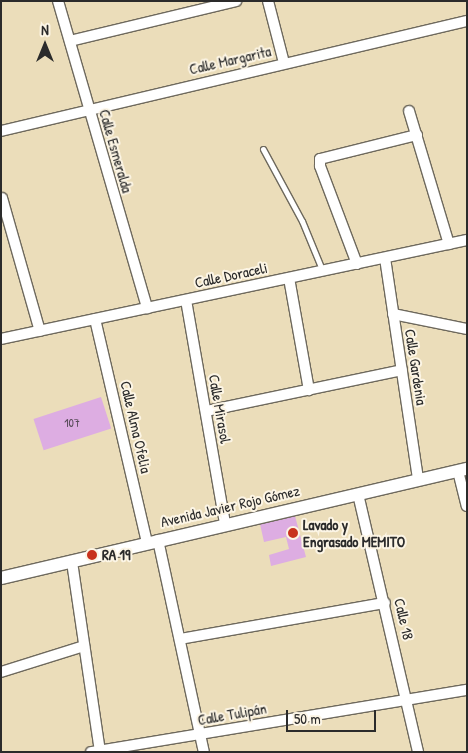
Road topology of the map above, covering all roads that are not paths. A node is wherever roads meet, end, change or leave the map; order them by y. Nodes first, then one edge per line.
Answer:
1 (58, 1) edge
2 (236, 1) edge
3 (268, 1) edge
4 (467, 21) edge
5 (70, 42) junction
6 (284, 63) junction
7 (88, 109) junction
8 (409, 111) dead end
9 (1, 131) edge
10 (417, 135) junction
11 (262, 149) dead end
12 (2, 198) edge
13 (467, 240) edge
14 (448, 244) junction
15 (385, 258) junction
16 (357, 264) junction
17 (323, 272) junction
18 (289, 278) junction
19 (186, 300) junction
20 (147, 308) junction
21 (393, 314) junction
22 (95, 319) junction
23 (467, 329) edge
24 (40, 331) junction
25 (1, 339) edge
26 (402, 370) junction
27 (308, 390) junction
28 (206, 412) junction
29 (462, 470) edge
30 (418, 480) junction
31 (358, 494) junction
32 (467, 506) edge
33 (225, 524) junction
34 (153, 541) junction
35 (72, 562) junction
36 (1, 578) edge
37 (385, 603) junction
38 (180, 639) junction
39 (84, 646) junction
40 (1, 672) edge
41 (467, 690) edge
42 (407, 700) junction
43 (200, 734) junction
44 (97, 751) edge
45 (204, 752) edge
46 (418, 752) edge

1 - 5 street, Calle Esmeralda
2 - 5 street
3 - 6 street
4 - 6 street, Calle Margarita
5 - 7 street, Calle Esmeralda
6 - 7 street, Calle Margarita
7 - 9 street, Calle Margarita
7 - 20 street, Calle Esmeralda
8 - 10 street
10 - 14 street
10 - 16 street
11 - 17 lane
12 - 24 street
13 - 14 street, Calle Doraceli
14 - 15 street, Calle Doraceli
15 - 16 street, Calle Doraceli
15 - 21 street, Calle Gardenia
16 - 17 street, Calle Doraceli
17 - 18 street, Calle Doraceli
18 - 19 street, Calle Doraceli
18 - 27 street
19 - 20 street, Calle Doraceli
19 - 28 street, Calle Mirasol
20 - 22 street, Calle Doraceli
21 - 23 street
21 - 26 street, Calle Gardenia
22 - 24 street, Calle Doraceli
22 - 34 street, Calle Alma Ofelia
24 - 25 street, Calle Doraceli
26 - 27 street
26 - 30 street, Calle Gardenia
27 - 28 street
28 - 33 street, Calle Mirasol
29 - 30 street, Avenida Javier Rojo Gómez
29 - 32 street
30 - 31 street, Avenida Javier Rojo Gómez
31 - 33 street, Avenida Javier Rojo Gómez
31 - 37 street, Calle 18
33 - 34 street, Avenida Javier Rojo Gómez
34 - 35 street, Avenida Javier Rojo Gómez
34 - 38 street, Calle Alma Ofelia
35 - 36 street, Avenida Javier Rojo Gómez
35 - 39 street
37 - 38 street
37 - 42 street, Calle 18
38 - 43 street, Calle Alma Ofelia
39 - 40 street
39 - 44 street
41 - 42 street, Calle Tulipán
42 - 43 street, Calle Tulipán
42 - 46 street, Calle 18
43 - 44 street, Calle Tulipán
43 - 45 street, Calle Alma Ofelia

